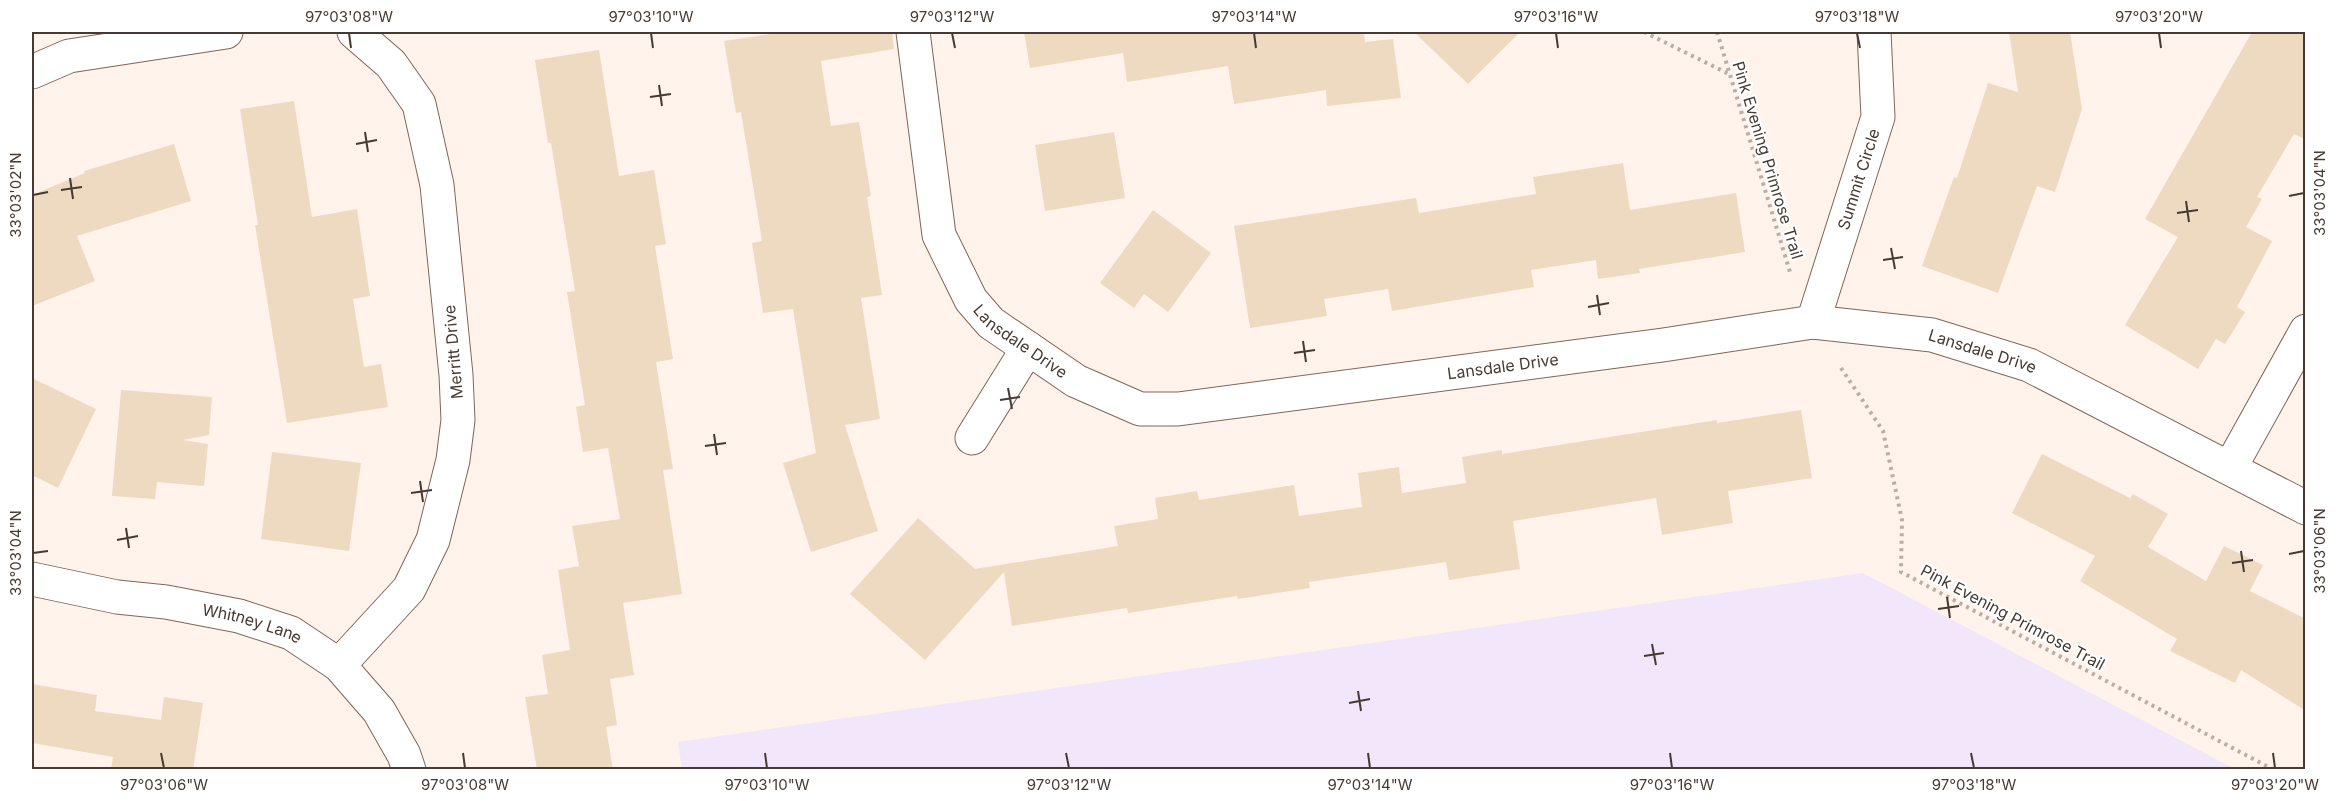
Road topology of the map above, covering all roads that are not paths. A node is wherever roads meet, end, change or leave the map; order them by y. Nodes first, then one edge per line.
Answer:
1 (226, 32) edge
2 (354, 32) edge
3 (913, 32) edge
4 (1874, 32) edge
5 (32, 72) edge
6 (1813, 322) junction
7 (2306, 331) edge
8 (1028, 348) junction
9 (972, 438) dead end
10 (2230, 468) junction
11 (2306, 508) edge
12 (32, 579) edge
13 (339, 665) junction
14 (408, 770) edge

1 - 5 street
2 - 13 street, Merritt Drive
3 - 8 street, Lansdale Drive
4 - 6 street, Summit Circle
6 - 8 street, Lansdale Drive
6 - 10 street, Lansdale Drive
7 - 10 street
8 - 9 street
10 - 11 street, Lansdale Drive
12 - 13 street, Whitney Lane
13 - 14 street, Whitney Lane

